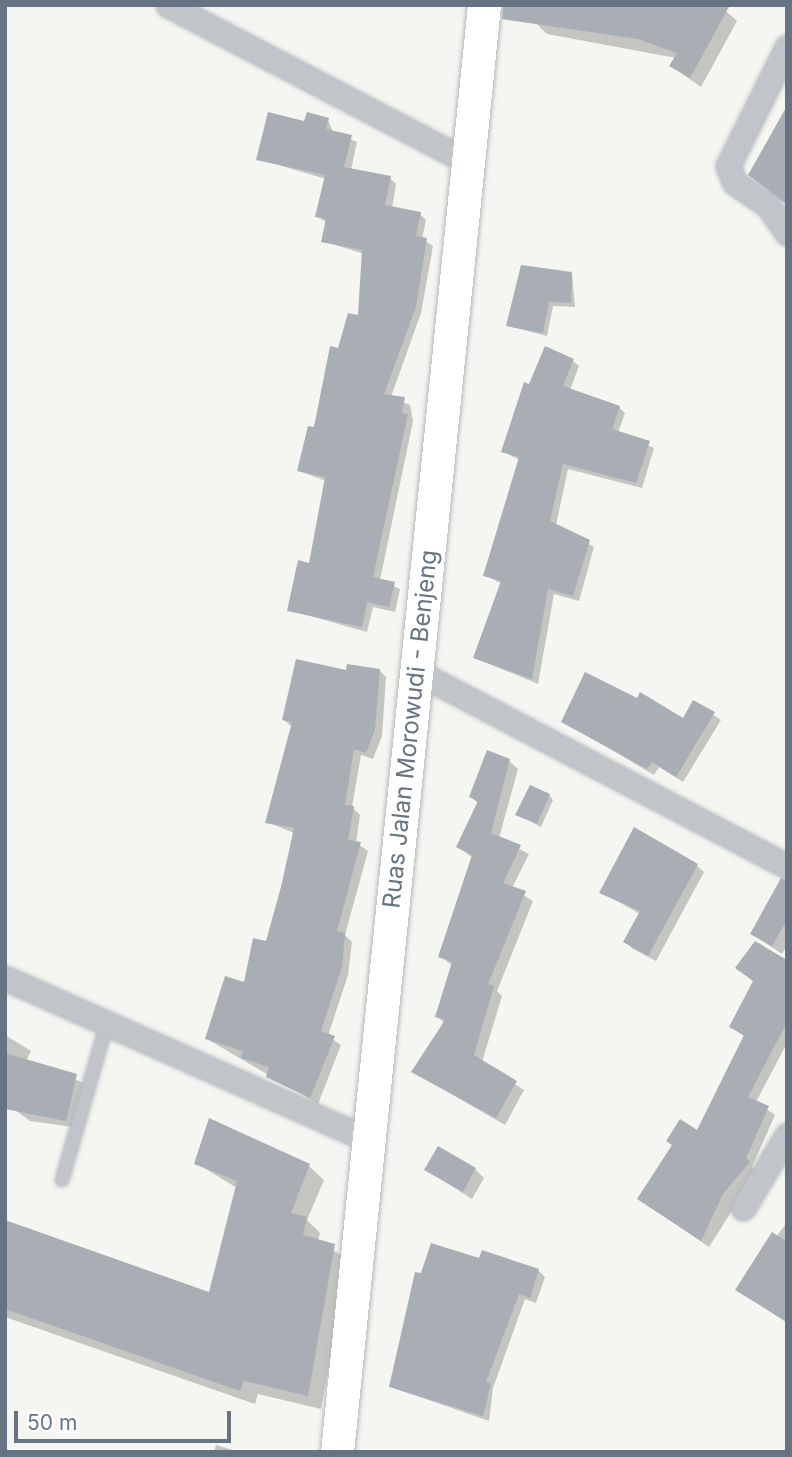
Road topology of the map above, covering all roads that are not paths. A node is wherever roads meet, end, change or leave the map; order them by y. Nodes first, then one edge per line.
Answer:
1 (168, 5) edge
2 (484, 5) edge
3 (787, 47) edge
4 (467, 161) junction
5 (787, 233) edge
6 (417, 672) junction
7 (787, 866) edge
8 (5, 978) edge
9 (107, 1023) junction
10 (787, 1135) edge
11 (367, 1139) junction
12 (62, 1180) dead end
13 (743, 1208) dead end
14 (337, 1452) edge

1 - 4 street
2 - 4 main road, Ruas Jalan Morowudi - Benjeng
3 - 5 street
4 - 6 main road, Ruas Jalan Morowudi - Benjeng
6 - 7 street
6 - 11 main road, Ruas Jalan Morowudi - Benjeng
8 - 9 street
9 - 11 street
9 - 12 lane
10 - 13 street
11 - 14 main road, Ruas Jalan Morowudi - Benjeng

